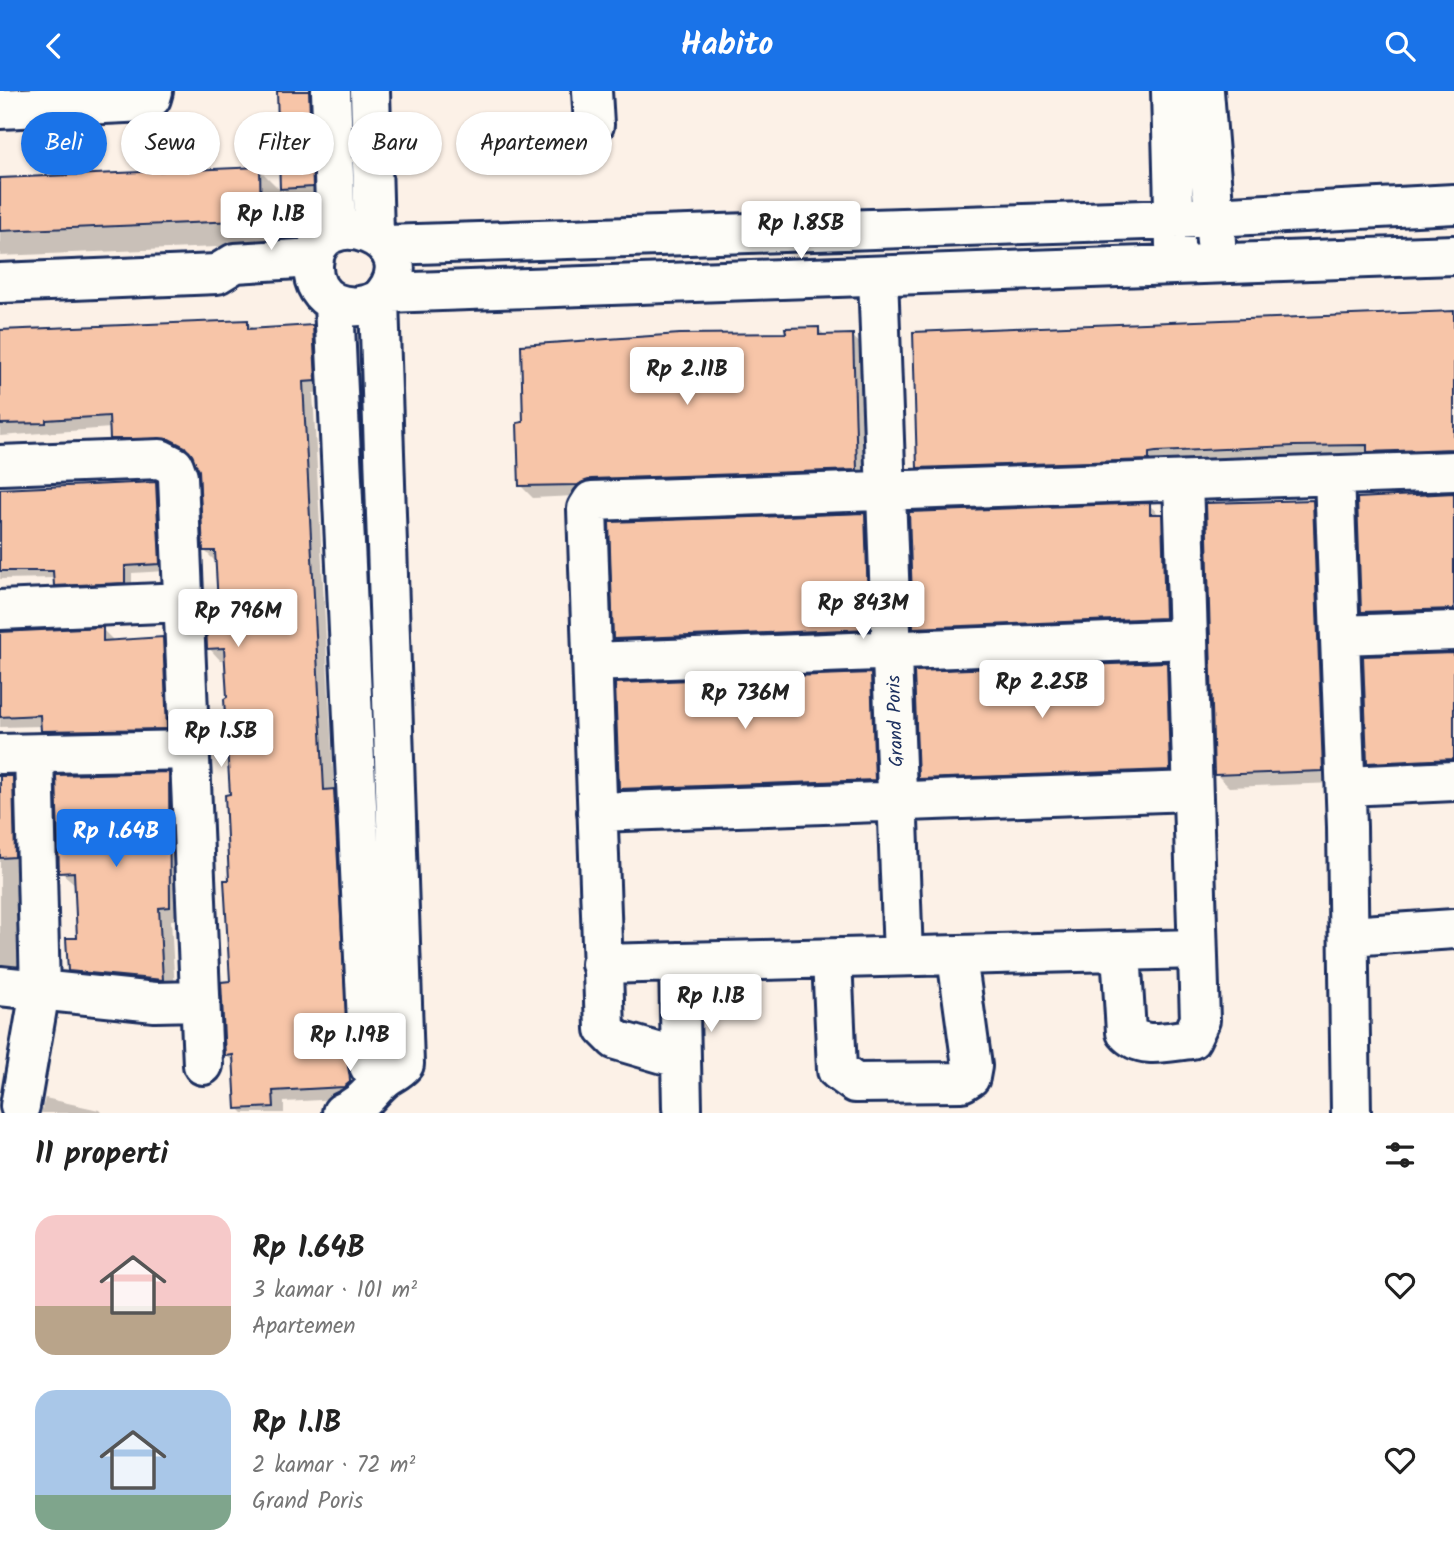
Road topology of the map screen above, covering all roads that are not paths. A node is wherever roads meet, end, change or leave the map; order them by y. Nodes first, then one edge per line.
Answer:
1 (153, 91) edge
2 (331, 91) edge
3 (370, 91) edge
4 (1171, 91) edge
5 (1204, 91) edge
6 (0, 109) edge
7 (1454, 204) edge
8 (1214, 217) junction
9 (1175, 219) junction
10 (380, 240) junction
11 (1454, 255) edge
12 (1218, 263) junction
13 (1176, 265) junction
14 (325, 268) junction
15 (878, 276) junction
16 (0, 283) edge
17 (382, 296) junction
18 (0, 465) edge
19 (1454, 471) edge
20 (1334, 476) junction
21 (1183, 481) junction
22 (885, 490) junction
23 (184, 602) junction
24 (0, 610) edge
25 (1454, 631) edge
26 (1339, 635) junction
27 (1187, 639) junction
28 (893, 648) junction
29 (592, 662) junction
30 (191, 750) junction
31 (17, 754) edge
32 (1454, 781) edge
33 (1346, 786) junction
34 (1192, 791) junction
35 (898, 800) junction
36 (597, 812) junction
37 (1454, 929) edge
38 (1349, 936) junction
39 (1197, 950) junction
40 (1121, 952) junction
41 (903, 956) junction
42 (957, 957) junction
43 (832, 958) junction
44 (680, 962) junction
45 (601, 964) junction
46 (0, 986) edge
47 (40, 991) junction
48 (199, 1001) junction
49 (681, 1059) junction
50 (203, 1065) dead end
51 (387, 1076) junction
52 (20, 1106) dead end
53 (682, 1108) dead end
54 (342, 1113) edge
55 (1351, 1113) edge

1 - 6 street
2 - 14 street
3 - 10 street
4 - 9 street
5 - 8 street
7 - 8 street
8 - 9 street
8 - 12 street
9 - 10 street
9 - 13 street
10 - 14 street
10 - 17 street
11 - 12 street
12 - 13 street
13 - 15 street
14 - 16 street
14 - 17 street
14 - 51 street
15 - 17 street
15 - 22 street, Grand Poris
17 - 51 street
18 - 23 street
19 - 20 street
20 - 21 street
20 - 26 street
21 - 22 street
21 - 27 street
22 - 28 street, Grand Poris
22 - 29 street
23 - 24 street
23 - 30 street
25 - 26 street
26 - 33 street
27 - 28 street
27 - 34 street
28 - 29 street
28 - 35 street, Grand Poris
29 - 36 street
30 - 31 street
30 - 48 street
31 - 47 street
32 - 33 street
33 - 38 street
34 - 35 street
34 - 39 street
35 - 36 street
35 - 41 street, Grand Poris
36 - 45 street
37 - 38 street
38 - 55 street
39 - 40 street
39 - 40 street
40 - 42 street
41 - 42 street
41 - 43 street
42 - 43 street
43 - 44 street
44 - 45 street
44 - 49 street
45 - 49 street
46 - 47 street
47 - 48 street
47 - 52 street
48 - 50 street
49 - 53 street
51 - 54 street

